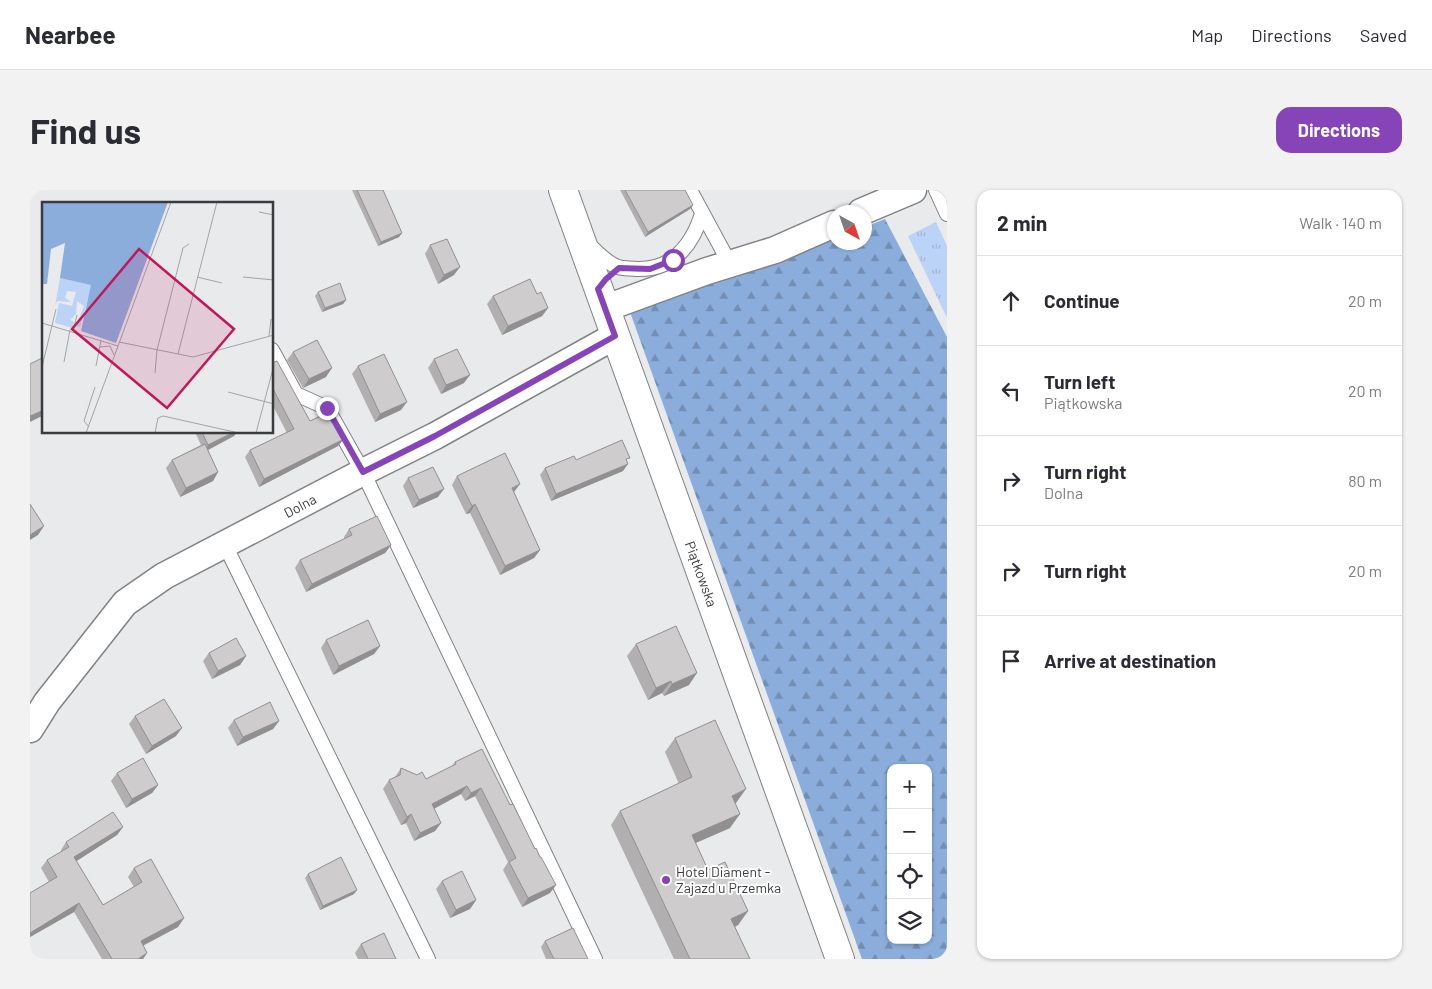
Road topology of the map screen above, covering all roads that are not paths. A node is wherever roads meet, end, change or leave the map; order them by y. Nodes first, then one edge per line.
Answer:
1 (563, 190) edge
2 (690, 190) edge
3 (913, 190) edge
4 (936, 190) edge
5 (872, 207) edge
6 (702, 214) junction
7 (947, 214) edge
8 (827, 227) edge
9 (580, 237) junction
10 (730, 264) junction
11 (619, 268) junction
12 (602, 299) junction
13 (615, 336) junction
14 (274, 354) edge
15 (363, 472) junction
16 (225, 545) junction
17 (30, 729) edge
18 (428, 959) edge
19 (595, 959) edge
20 (840, 959) edge

1 - 9 main road, Piątkowska
2 - 6 lane
3 - 5 street
4 - 7 lane
6 - 10 lane
6 - 11 lane
8 - 10 street
9 - 11 lane
9 - 12 main road, Piątkowska
10 - 12 street
11 - 12 lane
12 - 13 main road, Piątkowska
13 - 15 street, Dolna
13 - 20 main road, Piątkowska
14 - 15 lane
15 - 16 street, Dolna
15 - 19 lane
16 - 17 street, Dolna
16 - 18 lane

